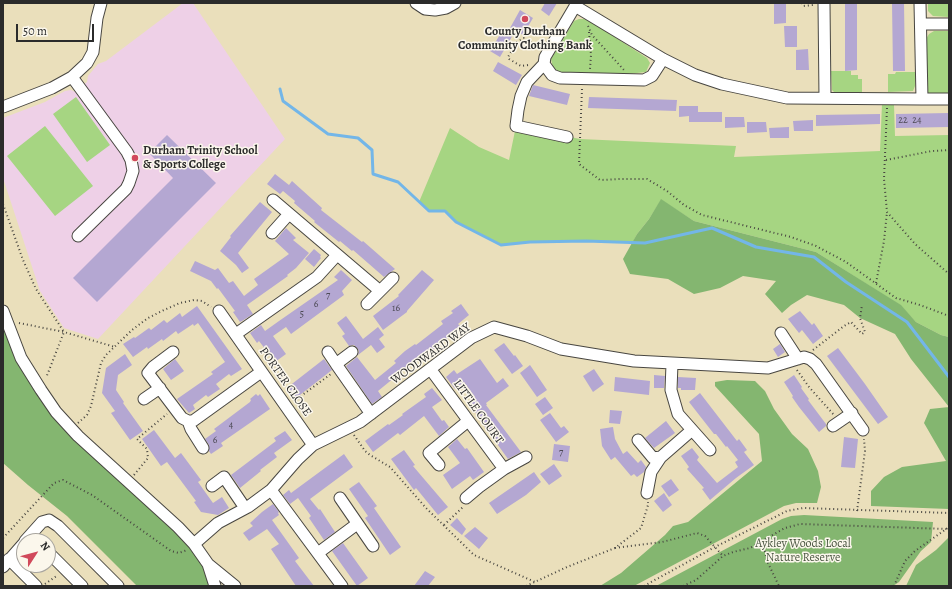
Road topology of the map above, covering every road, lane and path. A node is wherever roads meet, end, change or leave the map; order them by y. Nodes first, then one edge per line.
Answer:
1 (101, 3) edge
2 (416, 3) edge
3 (455, 3) edge
4 (824, 3) edge
5 (920, 3) edge
6 (576, 5) edge
7 (590, 15) junction
8 (921, 24) junction
9 (949, 24) edge
10 (589, 30) junction
11 (548, 51) junction
12 (663, 59) junction
13 (544, 64) junction
14 (72, 77) junction
15 (586, 79) junction
16 (631, 80) junction
17 (825, 98) junction
18 (887, 99) junction
19 (922, 99) junction
20 (949, 99) edge
21 (3, 107) edge
22 (567, 137) dead end
23 (949, 150) edge
24 (886, 160) junction
25 (273, 200) dead end
26 (3, 204) edge
27 (887, 212) junction
28 (289, 214) junction
29 (272, 233) dead end
30 (78, 236) dead end
31 (337, 255) junction
32 (949, 274) edge
33 (393, 278) dead end
34 (876, 283) junction
35 (380, 291) junction
36 (367, 304) dead end
37 (862, 305) dead end
38 (219, 311) joint
39 (4, 316) edge
40 (949, 316) edge
41 (64, 332) junction
42 (236, 334) junction
43 (781, 334) dead end
44 (824, 341) dead end
45 (115, 347) junction
46 (173, 352) dead end
47 (328, 352) dead end
48 (352, 352) dead end
49 (792, 360) junction
50 (672, 364) junction
51 (338, 366) junction
52 (431, 370) junction
53 (261, 372) junction
54 (160, 388) junction
55 (41, 390) junction
56 (144, 400) dead end
57 (287, 407) junction
58 (174, 408) junction
59 (852, 413) junction
60 (371, 414) junction
61 (188, 421) junction
62 (468, 421) junction
63 (836, 424) joint
64 (349, 428) junction
65 (72, 429) junction
66 (692, 430) junction
67 (864, 430) joint
68 (638, 440) dead end
69 (314, 445) junction
70 (203, 448) dead end
71 (710, 450) dead end
72 (526, 457) dead end
73 (661, 457) junction
74 (439, 465) dead end
75 (504, 469) junction
76 (128, 482) junction
77 (212, 486) dead end
78 (272, 490) junction
79 (647, 492) dead end
80 (340, 498) dead end
81 (466, 498) joint
82 (648, 505) dead end
83 (245, 508) junction
84 (857, 511) junction
85 (949, 513) edge
86 (357, 524) junction
87 (444, 525) junction
88 (948, 528) edge
89 (35, 533) edge
90 (3, 538) edge
91 (766, 539) junction
92 (373, 546) dead end
93 (716, 547) junction
94 (615, 548) junction
95 (192, 549) junction
96 (16, 553) edge
97 (318, 553) junction
98 (723, 556) junction
99 (56, 560) edge
100 (6, 563) edge
101 (208, 564) junction
102 (534, 582) junction
103 (36, 586) edge
104 (82, 586) edge
105 (118, 586) edge
106 (215, 586) edge
107 (235, 586) edge
108 (342, 586) edge
109 (526, 586) edge
110 (644, 586) edge
111 (683, 586) edge
112 (779, 586) edge
113 (894, 586) edge

1 - 14 street
2 - 3 street
4 - 17 street
5 - 8 street
6 - 7 street
6 - 11 street
7 - 10 path
7 - 12 street
8 - 9 street
8 - 19 street
10 - 15 path
10 - 16 path
11 - 13 street
11 - 13 path
12 - 16 street
12 - 17 street
13 - 15 street
13 - 22 street
14 - 21 street
14 - 30 street
15 - 16 street
15 - 34 path
17 - 18 street
18 - 19 street
18 - 24 path
19 - 20 street
23 - 24 path
24 - 27 path
25 - 28 street
26 - 41 path
27 - 32 path
27 - 34 path
28 - 29 street
28 - 31 street
31 - 35 street
31 - 42 street
33 - 35 street
34 - 40 path
35 - 36 street
37 - 44 path
38 - 42 street, PORTER CLOSE
38 - 45 path
39 - 41 path
39 - 55 street
41 - 45 path
41 - 55 path
42 - 53 street, PORTER CLOSE
43 - 49 street
45 - 65 path
46 - 54 street
47 - 51 street
48 - 51 street
49 - 50 street, WOODWARD WAY
49 - 59 street
49 - 63 path
50 - 52 street, WOODWARD WAY
50 - 66 street
51 - 57 path
51 - 60 street
52 - 60 street, WOODWARD WAY
52 - 62 street, LITTLE COURT
53 - 57 street, PORTER CLOSE
53 - 61 street
54 - 56 street
54 - 58 street
55 - 65 street
57 - 69 street, PORTER CLOSE
58 - 61 street
58 - 76 path
59 - 63 street
59 - 67 street
60 - 64 street, WOODWARD WAY
61 - 70 street
62 - 74 street
62 - 75 street, LITTLE COURT
64 - 69 street, WOODWARD WAY
64 - 87 path
65 - 76 street
66 - 71 street
66 - 73 street
67 - 84 path
68 - 73 street
69 - 78 street, WOODWARD WAY
72 - 75 street
73 - 79 street
75 - 81 street
76 - 95 street
77 - 83 street
78 - 83 street, WOODWARD WAY
78 - 97 street
80 - 86 street
81 - 87 path
82 - 94 path
83 - 95 street, WOODWARD WAY
84 - 85 path
84 - 93 path
86 - 92 street
86 - 97 street
87 - 102 path
88 - 91 path
88 - 113 path
89 - 105 street
90 - 95 path
91 - 98 path
91 - 112 path
93 - 94 path
93 - 98 path
93 - 110 path
94 - 102 path
95 - 101 street
96 - 100 street
97 - 108 street
98 - 111 path
99 - 104 street
100 - 103 street
101 - 106 street
101 - 107 street
102 - 109 path

